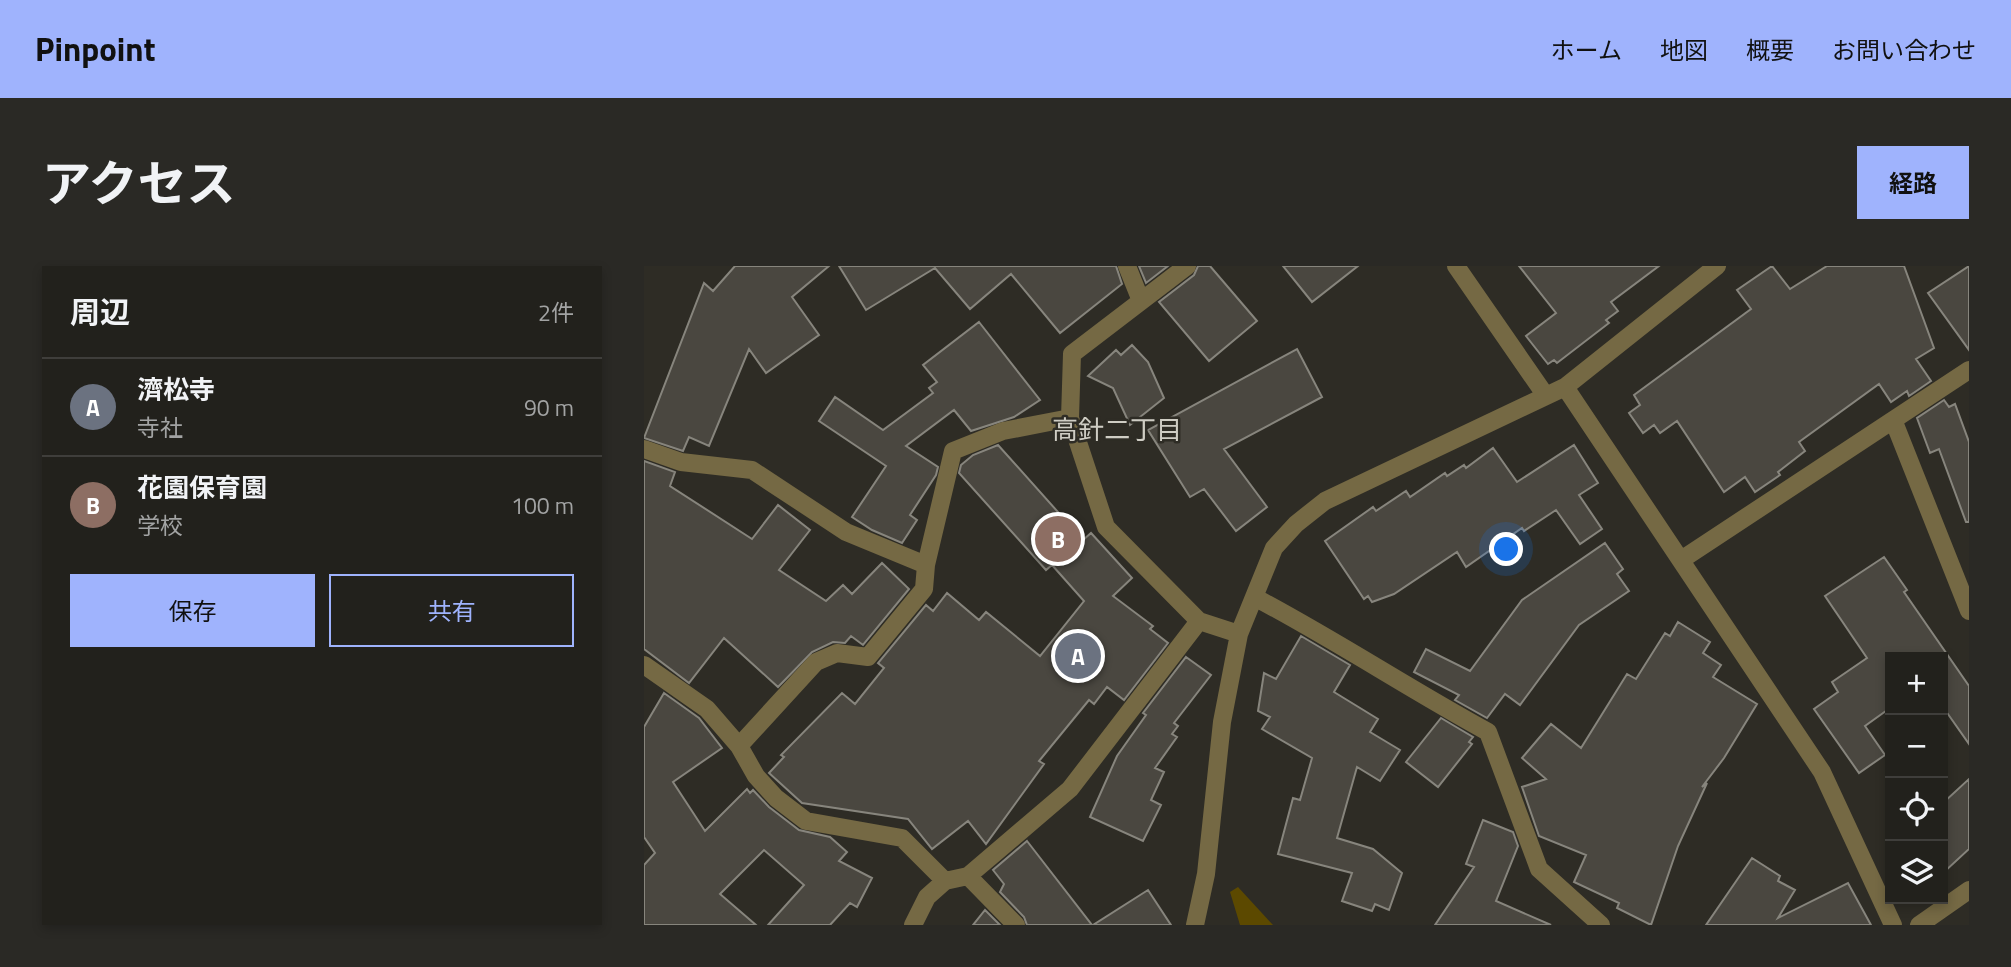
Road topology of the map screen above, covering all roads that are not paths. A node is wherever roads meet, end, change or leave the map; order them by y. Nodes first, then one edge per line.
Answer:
1 (1127, 266) edge
2 (1187, 266) edge
3 (1456, 266) edge
4 (1717, 266) edge
5 (1141, 301) junction
6 (1969, 370) edge
7 (1565, 387) junction
8 (1546, 396) junction
9 (1070, 418) junction
10 (1894, 422) junction
11 (644, 449) edge
12 (1681, 560) junction
13 (926, 565) junction
14 (1254, 597) junction
15 (1969, 611) edge
16 (1199, 621) junction
17 (1240, 634) junction
18 (644, 665) edge
19 (739, 746) junction
20 (968, 876) junction
21 (945, 881) junction
22 (1969, 890) edge
23 (914, 925) edge
24 (1016, 925) edge
25 (1195, 925) edge
26 (1601, 925) edge
27 (1893, 925) edge
28 (1919, 925) edge

1 - 5 street
2 - 5 street
3 - 8 street
4 - 7 street
5 - 9 street
6 - 10 street
7 - 8 street
7 - 12 street
8 - 14 street
9 - 13 street
9 - 16 street
10 - 12 street
10 - 15 street
11 - 13 street
12 - 27 street
13 - 19 street
14 - 17 street
14 - 26 street
16 - 17 street
16 - 20 street
17 - 25 street
18 - 19 street
19 - 21 street
20 - 21 street
20 - 24 street
21 - 23 street
22 - 28 street

